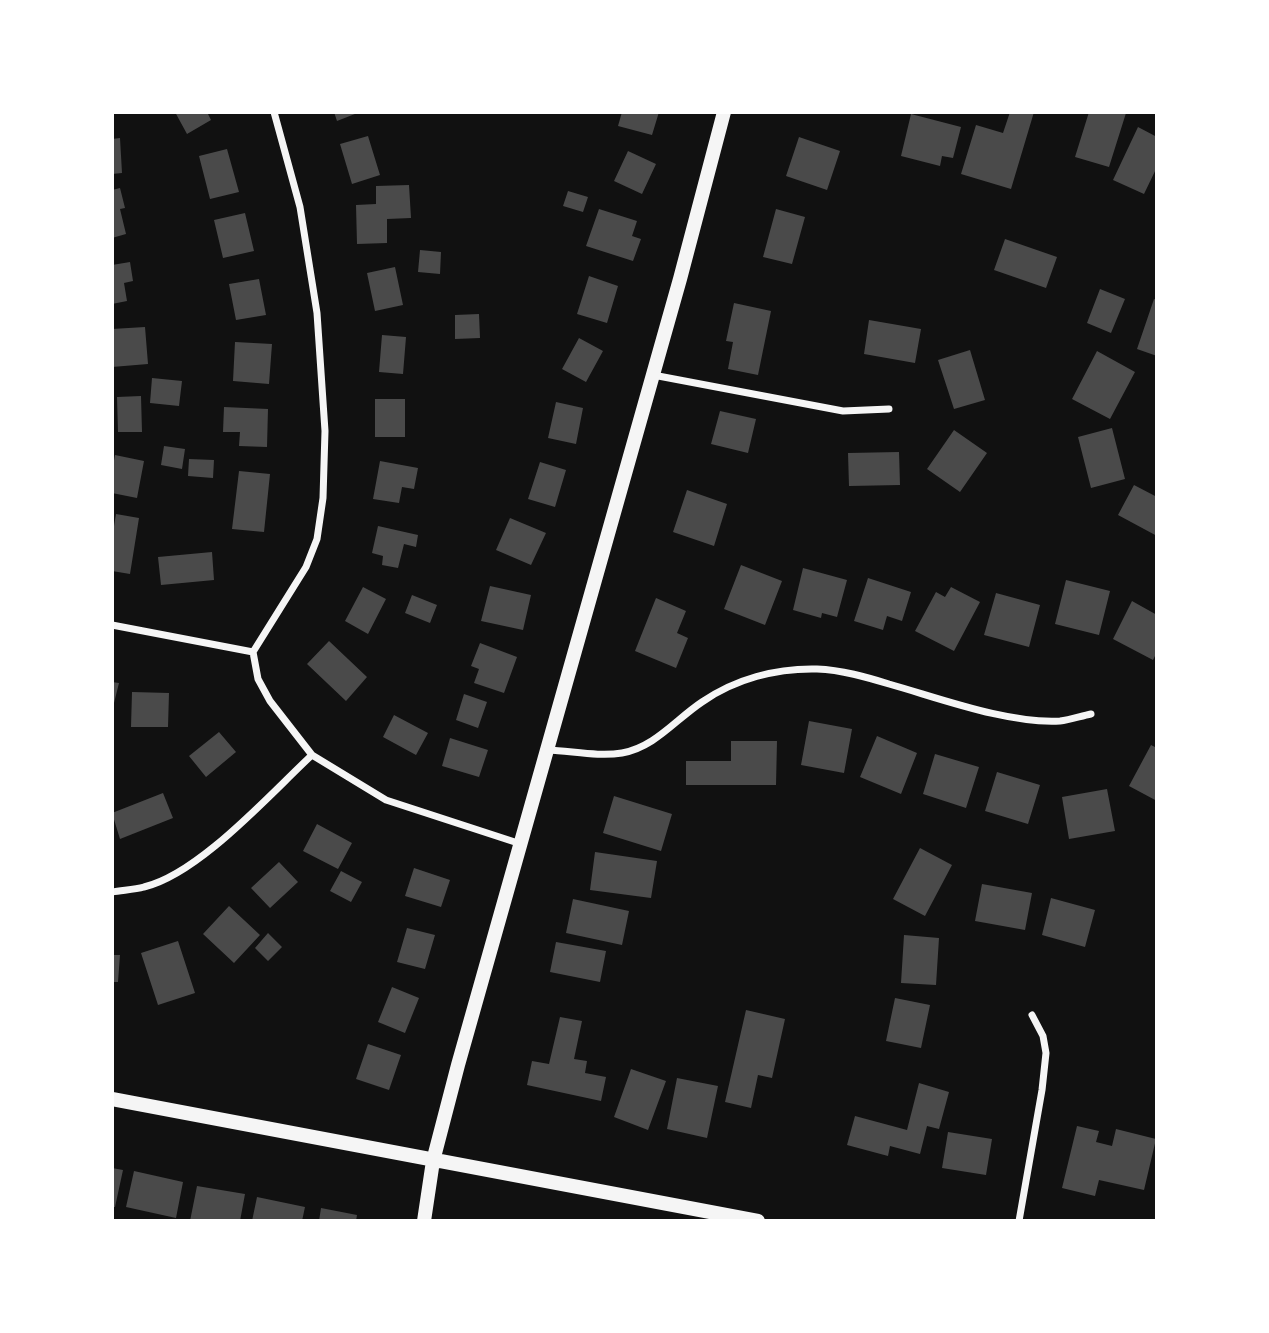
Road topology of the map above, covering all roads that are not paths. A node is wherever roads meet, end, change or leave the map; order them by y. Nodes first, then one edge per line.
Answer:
1 (274, 112) edge
2 (724, 112) edge
3 (652, 375) junction
4 (889, 409) dead end
5 (112, 625) edge
6 (253, 652) junction
7 (1091, 714) dead end
8 (548, 750) junction
9 (312, 755) junction
10 (521, 844) junction
11 (112, 892) edge
12 (1032, 1015) dead end
13 (112, 1099) edge
14 (433, 1161) junction
15 (424, 1221) edge
16 (758, 1221) edge
17 (1020, 1221) edge

1 - 6 street
2 - 3 main road
3 - 4 street
3 - 8 main road
5 - 6 street
6 - 9 street
7 - 8 street
8 - 10 main road
9 - 10 street
9 - 11 street
10 - 14 main road
12 - 17 street
13 - 14 main road
14 - 15 main road
14 - 16 main road

